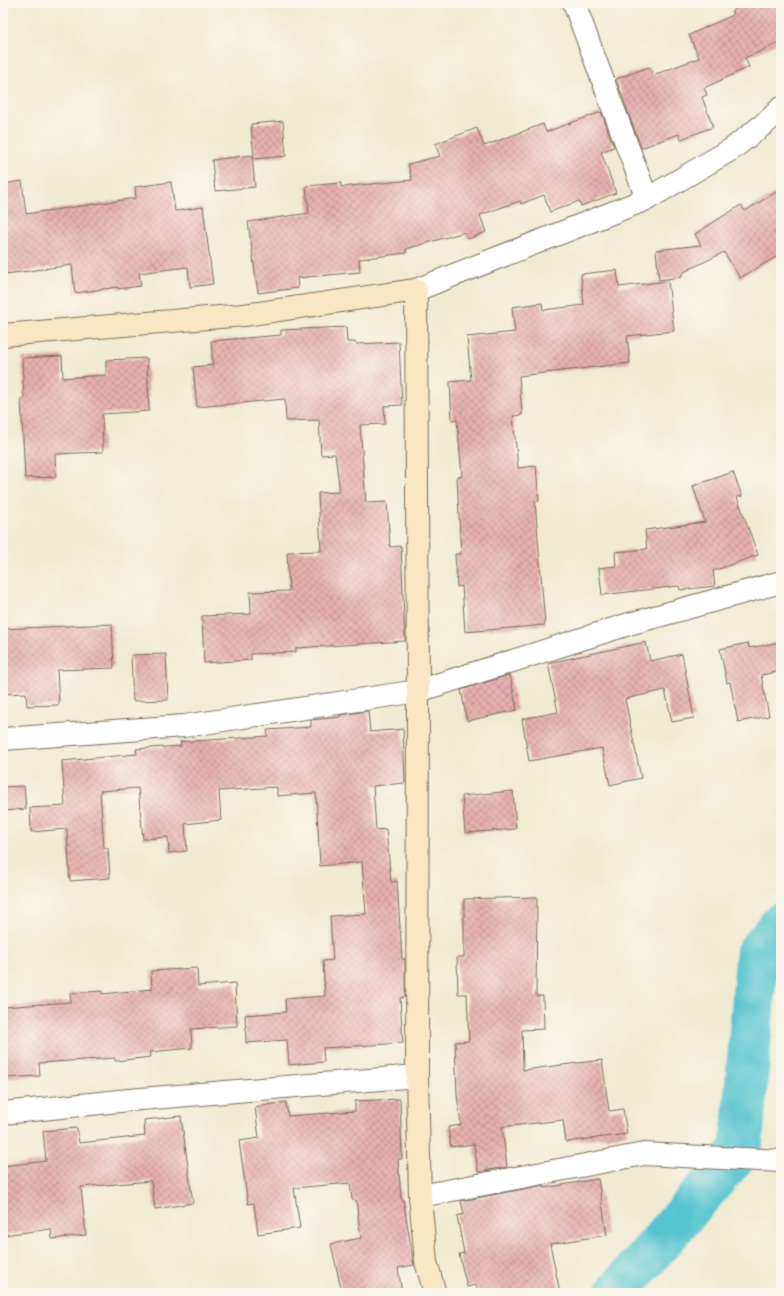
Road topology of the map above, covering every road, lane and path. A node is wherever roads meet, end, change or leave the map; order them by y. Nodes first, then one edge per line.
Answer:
1 (574, 3) edge
2 (781, 108) edge
3 (647, 199) junction
4 (416, 290) junction
5 (3, 335) edge
6 (781, 582) edge
7 (418, 691) junction
8 (3, 740) edge
9 (417, 1076) junction
10 (3, 1114) edge
11 (781, 1161) edge
12 (420, 1196) junction
13 (435, 1293) edge

1 - 3 street
2 - 3 street
3 - 4 street
4 - 5 street
4 - 7 street
6 - 7 street
7 - 8 street
7 - 9 street
9 - 10 street
9 - 12 street
11 - 12 street
12 - 13 street

